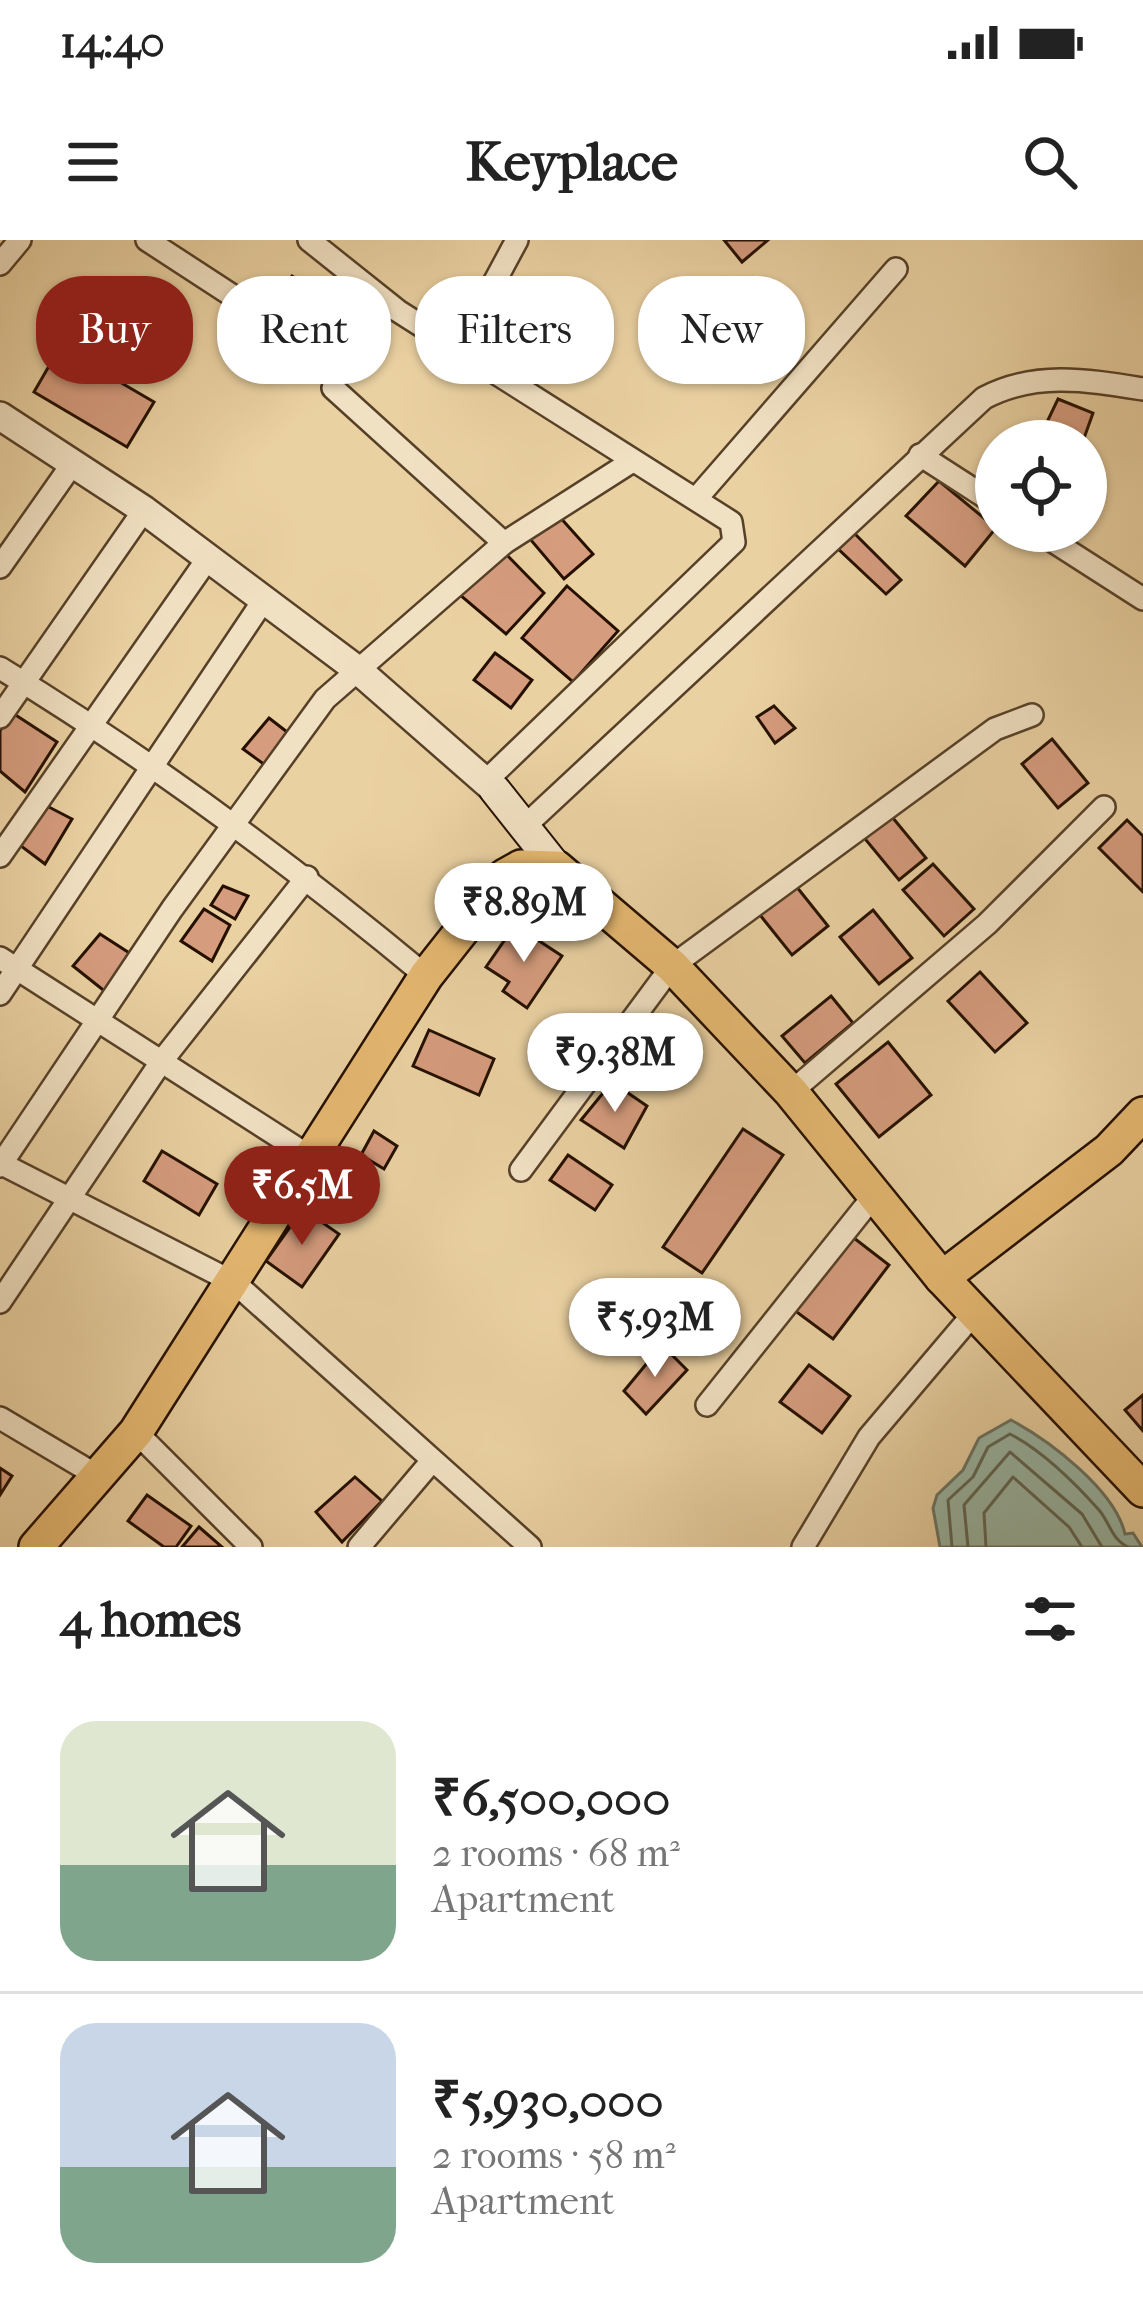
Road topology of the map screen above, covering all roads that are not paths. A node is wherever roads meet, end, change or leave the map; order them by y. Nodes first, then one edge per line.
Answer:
1 (20, 240) edge
2 (146, 240) edge
3 (309, 240) edge
4 (506, 245) edge
5 (333, 248) edge
6 (0, 264) edge
7 (896, 269) dead end
8 (492, 276) edge
9 (217, 286) edge
10 (415, 321) edge
11 (513, 384) edge
12 (333, 388) dead end
13 (1143, 389) edge
14 (3, 424) edge
15 (920, 455) junction
16 (631, 462) junction
17 (73, 463) junction
18 (975, 490) edge
19 (696, 499) junction
20 (144, 510) junction
21 (504, 543) junction
22 (1070, 552) edge
23 (206, 561) junction
24 (0, 568) edge
25 (1143, 598) edge
26 (262, 601) junction
27 (0, 668) edge
28 (358, 671) junction
29 (23, 682) junction
30 (1032, 715) dead end
31 (0, 718) edge
32 (89, 723) junction
33 (157, 765) junction
34 (505, 802) junction
35 (1104, 807) dead end
36 (235, 823) junction
37 (0, 856) edge
38 (557, 868) junction
39 (307, 877) junction
40 (9, 964) edge
41 (672, 966) junction
42 (426, 976) junction
43 (0, 994) edge
44 (100, 1022) junction
45 (161, 1062) junction
46 (790, 1092) junction
47 (1143, 1114) edge
48 (312, 1158) junction
49 (0, 1164) edge
50 (521, 1170) dead end
51 (872, 1198) junction
52 (66, 1199) junction
53 (942, 1278) junction
54 (235, 1283) junction
55 (0, 1302) edge
56 (975, 1312) junction
57 (707, 1405) dead end
58 (0, 1418) edge
59 (136, 1432) junction
60 (431, 1462) junction
61 (101, 1478) junction
62 (1143, 1490) edge
63 (372, 1542) edge
64 (36, 1547) edge
65 (251, 1547) edge
66 (530, 1547) edge
67 (803, 1547) edge

1 - 6 street
2 - 9 street
3 - 5 street
4 - 8 street
5 - 10 street
7 - 19 street
11 - 16 street
12 - 21 street
13 - 15 street
14 - 17 street
15 - 18 street
15 - 34 street
16 - 19 street
16 - 21 street
17 - 20 street
17 - 24 street
19 - 34 street
20 - 23 street
20 - 29 street
21 - 28 street
22 - 25 street
23 - 26 street
23 - 32 street
26 - 28 street
26 - 33 street
27 - 29 street
28 - 34 street
28 - 36 street
29 - 31 street
29 - 32 street
30 - 41 street
32 - 33 street
32 - 37 street
33 - 36 street
33 - 40 street
34 - 38 main road
35 - 46 street
36 - 39 street
36 - 44 street
38 - 41 main road
38 - 42 main road
39 - 42 street
39 - 45 street
40 - 43 street
40 - 44 street
41 - 46 main road
41 - 50 street
42 - 48 main road
44 - 45 street
44 - 49 street
45 - 48 street
45 - 52 street
46 - 51 main road
47 - 53 main road
48 - 54 main road
49 - 52 street
51 - 53 main road
51 - 57 street
52 - 54 street
52 - 55 street
53 - 56 main road
54 - 59 main road
54 - 60 street
56 - 62 main road
56 - 67 street
58 - 61 street
59 - 61 main road
59 - 65 street
60 - 63 street
60 - 66 street
61 - 64 main road

